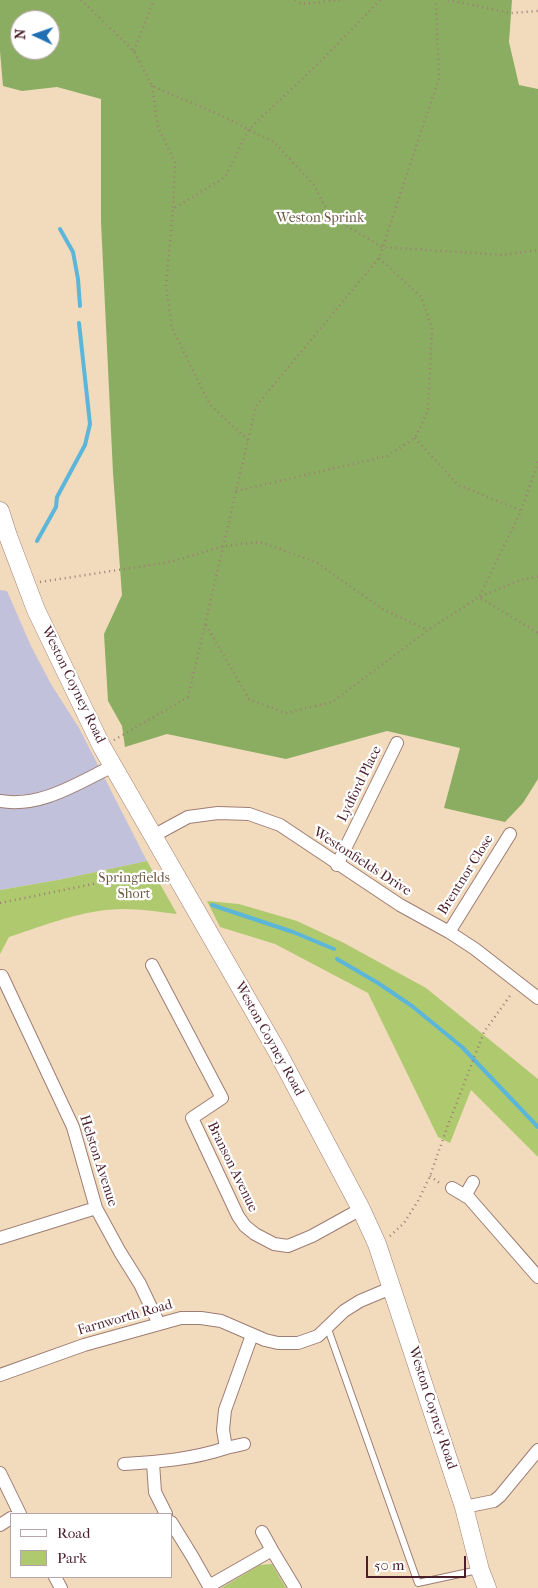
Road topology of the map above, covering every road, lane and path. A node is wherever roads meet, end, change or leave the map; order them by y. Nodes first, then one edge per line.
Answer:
1 (81, 0) edge
2 (154, 0) edge
3 (295, 0) edge
4 (340, 0) edge
5 (380, 0) edge
6 (436, 0) edge
7 (448, 0) edge
8 (538, 11) edge
9 (134, 51) junction
10 (152, 86) junction
11 (249, 129) junction
12 (173, 210) junction
13 (382, 247) junction
14 (538, 250) edge
15 (379, 258) junction
16 (415, 438) junction
17 (248, 440) junction
18 (538, 462) edge
19 (236, 491) junction
20 (0, 511) edge
21 (521, 511) junction
22 (224, 546) junction
23 (538, 577) edge
24 (27, 585) junction
25 (480, 598) junction
26 (205, 623) junction
27 (428, 630) junction
28 (538, 632) edge
29 (397, 743) dead end
30 (102, 747) junction
31 (113, 766) junction
32 (0, 802) edge
33 (510, 834) dead end
34 (153, 836) junction
35 (337, 865) junction
36 (174, 873) junction
37 (0, 904) edge
38 (449, 932) junction
39 (152, 965) dead end
40 (2, 976) dead end
41 (519, 984) junction
42 (538, 998) edge
43 (473, 1182) dead end
44 (452, 1188) dead end
45 (465, 1196) junction
46 (96, 1208) junction
47 (361, 1209) junction
48 (0, 1238) edge
49 (377, 1244) junction
50 (538, 1277) edge
51 (392, 1288) junction
52 (159, 1324) junction
53 (328, 1328) junction
54 (252, 1335) junction
55 (0, 1375) edge
56 (244, 1444) dead end
57 (226, 1448) junction
58 (538, 1450) edge
59 (153, 1463) junction
60 (124, 1464) dead end
61 (0, 1473) edge
62 (464, 1507) junction
63 (16, 1513) edge
64 (166, 1513) edge
65 (172, 1524) edge
66 (262, 1532) dead end
67 (272, 1550) junction
68 (480, 1570) junction
69 (207, 1587) edge
70 (295, 1588) edge
71 (487, 1588) edge

1 - 9 path
2 - 9 path
3 - 4 path
5 - 11 path
6 - 13 path
7 - 8 path
9 - 10 path
10 - 11 path
10 - 12 path
11 - 12 path
11 - 13 path
12 - 17 path
13 - 14 path
13 - 15 path
15 - 16 path
15 - 17 path
16 - 19 path
16 - 21 path
17 - 19 path
18 - 21 path
19 - 22 path
20 - 24 street, Weston Coyney Road
21 - 25 path
22 - 24 path
22 - 26 path
22 - 27 path
23 - 25 path
24 - 30 street, Weston Coyney Road
25 - 27 path
25 - 28 path
26 - 27 path
26 - 30 path
29 - 35 street, Lydford Place
30 - 31 street, Weston Coyney Road
31 - 32 street
31 - 34 street, Weston Coyney Road
33 - 38 street, Brentnor Close
34 - 35 street, Westonfields Drive
34 - 36 street, Weston Coyney Road
35 - 38 street, Westonfields Drive
36 - 37 path
36 - 47 street, Weston Coyney Road
38 - 41 street, Westonfields Drive
39 - 47 street, Branson Avenue
40 - 46 street, Helston Avenue
41 - 42 street, Westonfields Drive
41 - 49 path
43 - 45 street
44 - 45 street
45 - 50 street
46 - 48 street
46 - 52 street, Helston Avenue
47 - 49 street, Weston Coyney Road
49 - 51 street, Weston Coyney Road
51 - 53 street, Farnworth Road
51 - 62 street, Weston Coyney Road
52 - 54 street, Farnworth Road
52 - 55 street, Farnworth Road
53 - 54 street, Farnworth Road
53 - 68 lane
54 - 57 street
56 - 57 street
57 - 59 street
58 - 62 street
59 - 60 street
59 - 64 street
61 - 63 street
62 - 68 street, Weston Coyney Road
65 - 69 street
66 - 67 street
67 - 69 street
67 - 70 street
68 - 71 street, Weston Coyney Road

